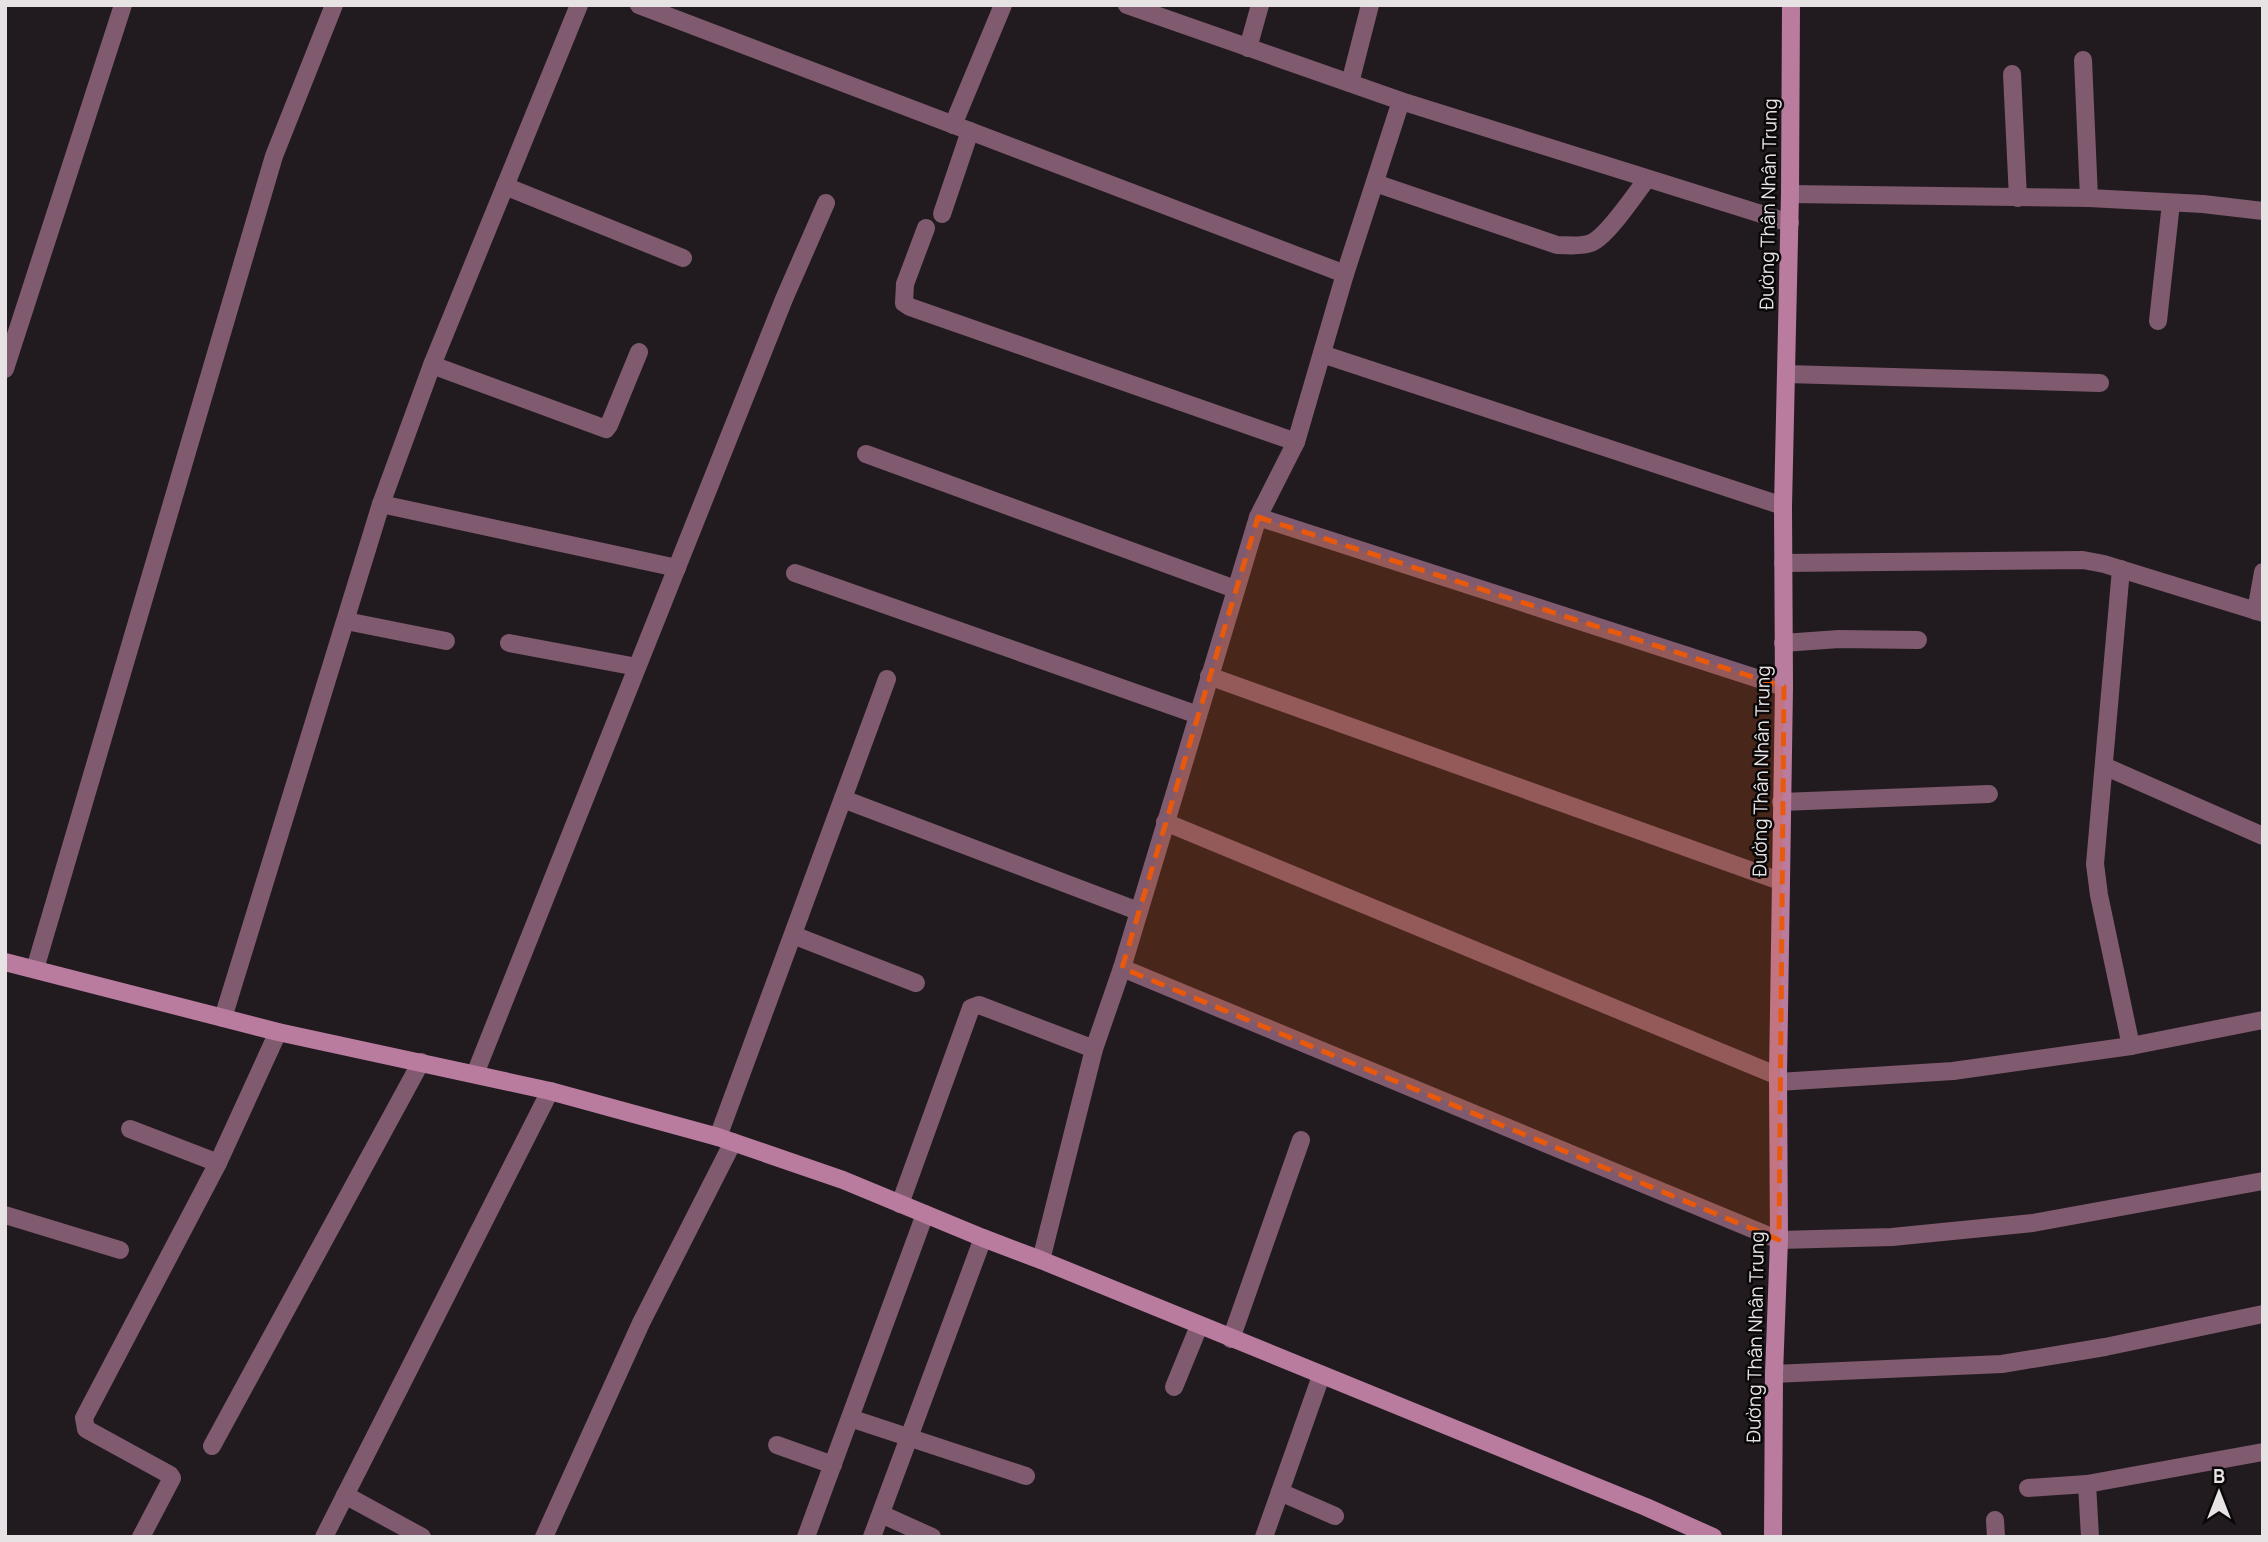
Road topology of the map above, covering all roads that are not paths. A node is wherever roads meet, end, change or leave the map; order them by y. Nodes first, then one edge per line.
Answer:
1 (123, 5) edge
2 (334, 5) edge
3 (579, 5) edge
4 (639, 5) edge
5 (1003, 5) edge
6 (1127, 5) edge
7 (1261, 5) edge
8 (1370, 5) edge
9 (1791, 5) edge
10 (1248, 48) junction
11 (2083, 60) dead end
12 (2012, 74) dead end
13 (1350, 83) junction
14 (1401, 100) junction
15 (961, 128) junction
16 (1647, 179) junction
17 (1375, 183) junction
18 (505, 186) junction
19 (1790, 194) junction
20 (2018, 198) junction
21 (2089, 198) junction
22 (826, 203) dead end
23 (2171, 203) junction
24 (2263, 211) edge
25 (942, 214) dead end
26 (1790, 223) junction
27 (926, 228) dead end
28 (683, 258) dead end
29 (1345, 274) junction
30 (2158, 321) dead end
31 (639, 352) dead end
32 (1322, 354) junction
33 (432, 365) junction
34 (5, 369) edge
35 (1786, 374) junction
36 (2100, 383) dead end
37 (1296, 442) junction
38 (866, 454) dead end
39 (381, 504) junction
40 (1783, 506) junction
41 (1258, 517) junction
42 (1783, 562) junction
43 (677, 568) junction
44 (2121, 569) junction
45 (2263, 572) edge
46 (795, 573) dead end
47 (1235, 589) junction
48 (2259, 612) edge
49 (346, 621) junction
50 (1918, 640) dead end
51 (446, 641) dead end
52 (509, 643) dead end
53 (1783, 643) junction
54 (637, 667) junction
55 (1209, 676) junction
56 (887, 679) dead end
57 (1784, 687) junction
58 (1198, 715) junction
59 (2104, 766) junction
60 (1989, 794) dead end
61 (842, 799) junction
62 (1782, 802) junction
63 (1165, 822) junction
64 (2263, 836) edge
65 (1780, 881) junction
66 (1138, 911) junction
67 (793, 935) junction
68 (6, 964) edge
69 (1122, 968) junction
70 (35, 969) junction
71 (916, 983) dead end
72 (223, 1018) junction
73 (2263, 1020) edge
74 (278, 1032) junction
75 (2130, 1046) junction
76 (1094, 1049) junction
77 (421, 1062) junction
78 (475, 1074) junction
79 (1778, 1079) junction
80 (550, 1091) junction
81 (130, 1129) dead end
82 (725, 1139) junction
83 (1301, 1140) dead end
84 (218, 1163) junction
85 (2263, 1181) edge
86 (900, 1204) junction
87 (5, 1214) edge
88 (925, 1214) junction
89 (983, 1238) junction
90 (1780, 1240) junction
91 (120, 1250) dead end
92 (1041, 1260) junction
93 (2263, 1314) edge
94 (1199, 1326) junction
95 (1231, 1339) junction
96 (1774, 1374) junction
97 (1321, 1376) junction
98 (1174, 1387) dead end
99 (850, 1418) junction
100 (909, 1439) junction
101 (778, 1445) dead end
102 (212, 1446) dead end
103 (2263, 1451) edge
104 (833, 1465) junction
105 (1026, 1476) dead end
106 (2087, 1484) junction
107 (2028, 1488) dead end
108 (1280, 1492) junction
109 (345, 1495) junction
110 (881, 1514) junction
111 (1335, 1516) dead end
112 (141, 1537) edge
113 (324, 1537) edge
114 (422, 1537) edge
115 (544, 1537) edge
116 (807, 1537) edge
117 (872, 1537) edge
118 (933, 1537) edge
119 (1264, 1537) edge
120 (1713, 1537) edge
121 (1773, 1537) edge
122 (2090, 1537) edge

1 - 34 street
2 - 70 street
3 - 18 street
4 - 15 street
5 - 15 street
6 - 10 street
7 - 10 street
8 - 13 street
9 - 19 street, Đường Thân Nhân Trung
10 - 13 street
11 - 21 street
12 - 20 street
13 - 14 street
14 - 16 street
14 - 17 street
15 - 25 street
15 - 29 street
16 - 17 street
16 - 26 street
17 - 29 street
18 - 28 street
18 - 33 street
19 - 20 street
19 - 26 street, Đường Thân Nhân Trung
20 - 21 street
21 - 23 street
22 - 43 street
23 - 24 street
23 - 30 street
26 - 35 street, Đường Thân Nhân Trung
27 - 37 street
29 - 32 street
31 - 33 street
32 - 37 street
32 - 40 street
33 - 39 street
35 - 36 street
35 - 40 street, Đường Thân Nhân Trung
37 - 41 street
38 - 47 street
39 - 43 street
39 - 49 street
40 - 42 street, Đường Thân Nhân Trung
41 - 47 street
41 - 57 street
42 - 44 street
42 - 53 street, Đường Thân Nhân Trung
43 - 54 street
44 - 48 street
44 - 59 street
45 - 48 street
46 - 58 street
47 - 55 street
49 - 51 street
49 - 72 street
50 - 53 street
52 - 54 street
53 - 57 street, Đường Thân Nhân Trung
54 - 78 street
55 - 58 street
55 - 65 street
56 - 61 street
57 - 62 street, Đường Thân Nhân Trung
58 - 63 street
59 - 64 street
59 - 75 street
60 - 62 street
61 - 66 street
61 - 67 street
62 - 65 street, Đường Thân Nhân Trung
63 - 66 street
63 - 79 street
65 - 79 street, Đường Thân Nhân Trung
66 - 69 street
67 - 71 street
67 - 82 street
68 - 70 street
69 - 76 street
69 - 90 street
70 - 72 street
72 - 74 street
73 - 75 street
74 - 77 street
74 - 84 street
75 - 79 street
76 - 86 street
76 - 92 street
77 - 78 street
77 - 102 street
78 - 80 street
79 - 90 street, Đường Thân Nhân Trung
80 - 82 street
80 - 109 street
81 - 84 street
82 - 86 street
82 - 115 street
83 - 95 street
84 - 112 street
85 - 90 street
86 - 88 street
87 - 91 street
88 - 89 street
88 - 99 street
89 - 92 street
89 - 100 street
90 - 96 street, Đường Thân Nhân Trung
92 - 94 street
93 - 96 street
94 - 95 street
94 - 98 street
95 - 97 street
96 - 121 street, Đường Thân Nhân Trung
97 - 108 street
97 - 120 street
99 - 100 street
99 - 104 street
100 - 105 street
100 - 110 street
101 - 104 street
103 - 106 street
104 - 116 street
106 - 107 street
106 - 122 street
108 - 111 street
108 - 119 street
109 - 113 street
109 - 114 street
110 - 117 street
110 - 118 street

